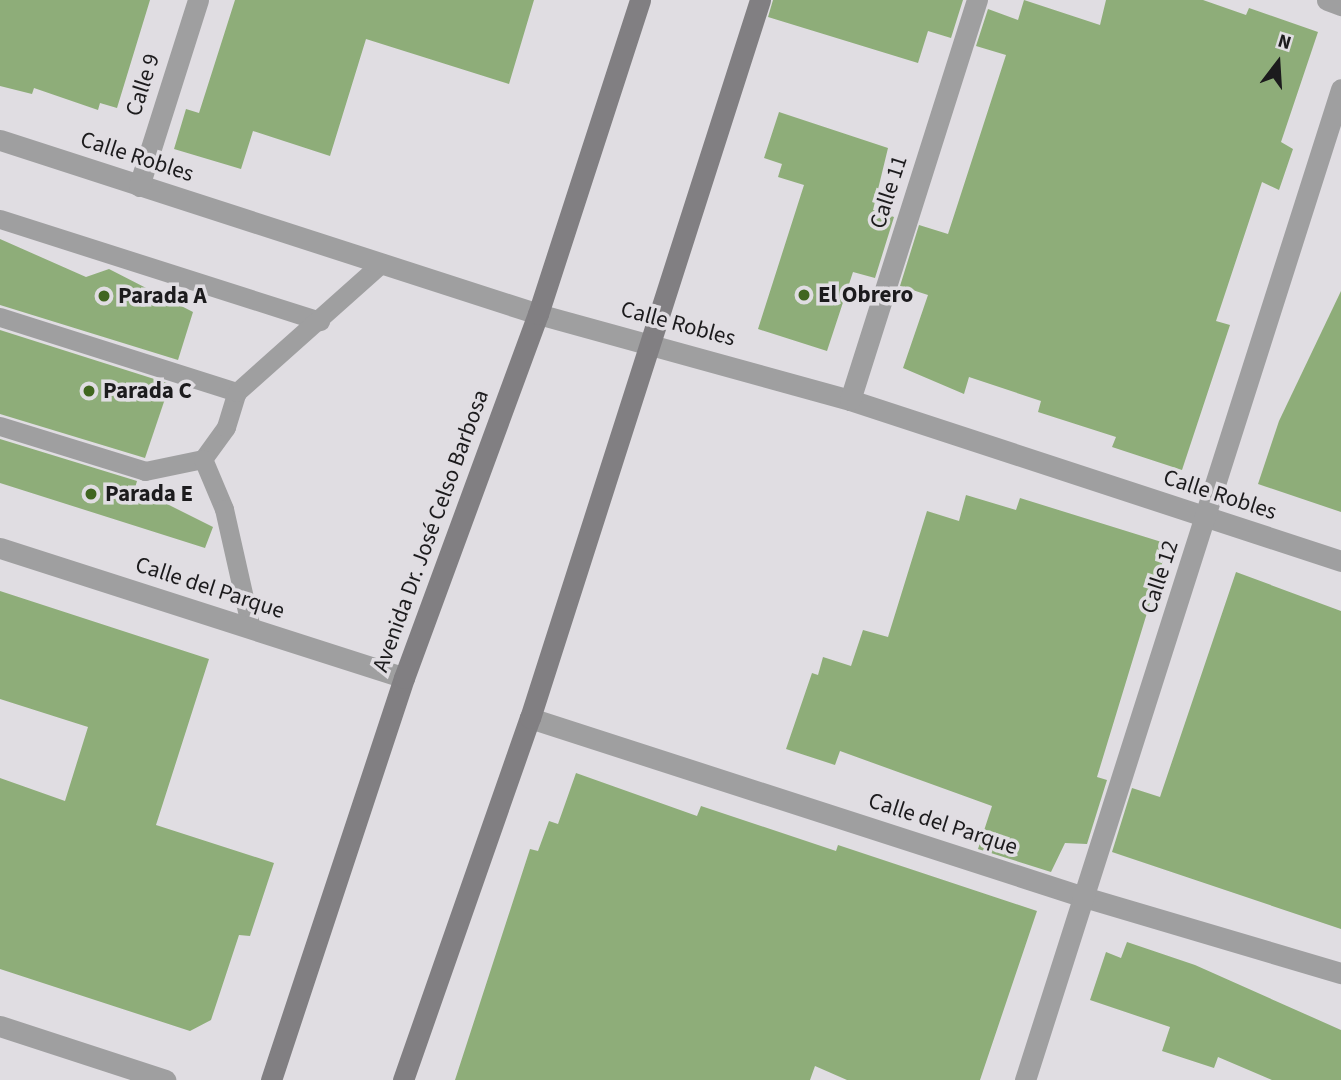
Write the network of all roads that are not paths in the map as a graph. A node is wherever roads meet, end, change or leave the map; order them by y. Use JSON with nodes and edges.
{"nodes":[{"id":1,"x":198,"y":0,"type":"edge"},
{"id":2,"x":640,"y":0,"type":"edge"},
{"id":3,"x":760,"y":0,"type":"edge"},
{"id":4,"x":977,"y":0,"type":"edge"},
{"id":5,"x":1327,"y":0,"type":"edge"},
{"id":6,"x":1341,"y":5,"type":"edge"},
{"id":7,"x":1341,"y":89,"type":"edge"},
{"id":8,"x":0,"y":140,"type":"edge"},
{"id":9,"x":139,"y":186,"type":"junction"},
{"id":10,"x":0,"y":219,"type":"edge"},
{"id":11,"x":382,"y":263,"type":"junction"},
{"id":12,"x":538,"y":314,"type":"junction"},
{"id":13,"x":0,"y":317,"type":"edge"},
{"id":14,"x":320,"y":321,"type":"junction"},
{"id":15,"x":649,"y":342,"type":"junction"},
{"id":16,"x":237,"y":392,"type":"junction"},
{"id":17,"x":850,"y":400,"type":"junction"},
{"id":18,"x":0,"y":426,"type":"edge"},
{"id":19,"x":203,"y":459,"type":"junction"},
{"id":20,"x":1207,"y":519,"type":"junction"},
{"id":21,"x":0,"y":548,"type":"edge"},
{"id":22,"x":1341,"y":561,"type":"edge"},
{"id":23,"x":251,"y":629,"type":"junction"},
{"id":24,"x":404,"y":678,"type":"junction"},
{"id":25,"x":530,"y":718,"type":"junction"},
{"id":26,"x":1084,"y":897,"type":"junction"},
{"id":27,"x":1341,"y":973,"type":"edge"},
{"id":28,"x":0,"y":1026,"type":"edge"},
{"id":29,"x":166,"y":1080,"type":"edge"},
{"id":30,"x":271,"y":1080,"type":"edge"},
{"id":31,"x":403,"y":1080,"type":"edge"},
{"id":32,"x":1025,"y":1080,"type":"edge"}],
"edges":[{"from":1,"to":9,"type":"street","name":"Calle 9"},
{"from":2,"to":12,"type":"main road","name":"Avenida Dr. José Celso Barbosa"},
{"from":3,"to":15,"type":"main road"},
{"from":4,"to":17,"type":"street","name":"Calle 11"},
{"from":5,"to":6,"type":"street"},
{"from":7,"to":20,"type":"street","name":"Calle 12"},
{"from":8,"to":9,"type":"street","name":"Calle Robles"},
{"from":9,"to":11,"type":"street","name":"Calle Robles"},
{"from":10,"to":14,"type":"lane"},
{"from":11,"to":12,"type":"street","name":"Calle Robles"},
{"from":11,"to":14,"type":"lane"},
{"from":12,"to":15,"type":"street","name":"Calle Robles"},
{"from":12,"to":24,"type":"main road","name":"Avenida Dr. José Celso Barbosa"},
{"from":13,"to":16,"type":"lane"},
{"from":14,"to":16,"type":"lane"},
{"from":15,"to":17,"type":"street","name":"Calle Robles"},
{"from":15,"to":25,"type":"main road"},
{"from":16,"to":19,"type":"lane"},
{"from":17,"to":20,"type":"street","name":"Calle Robles"},
{"from":18,"to":19,"type":"lane"},
{"from":19,"to":23,"type":"lane"},
{"from":20,"to":22,"type":"street","name":"Calle Robles"},
{"from":20,"to":26,"type":"street","name":"Calle 12"},
{"from":21,"to":23,"type":"street","name":"Calle del Parque"},
{"from":23,"to":24,"type":"street","name":"Calle del Parque"},
{"from":24,"to":30,"type":"main road","name":"Avenida Dr. José Celso Barbosa"},
{"from":25,"to":26,"type":"street","name":"Calle del Parque"},
{"from":25,"to":31,"type":"main road"},
{"from":26,"to":27,"type":"street","name":"Calle del Parque"},
{"from":26,"to":32,"type":"street","name":"Calle 12"},
{"from":28,"to":29,"type":"street"}]}
